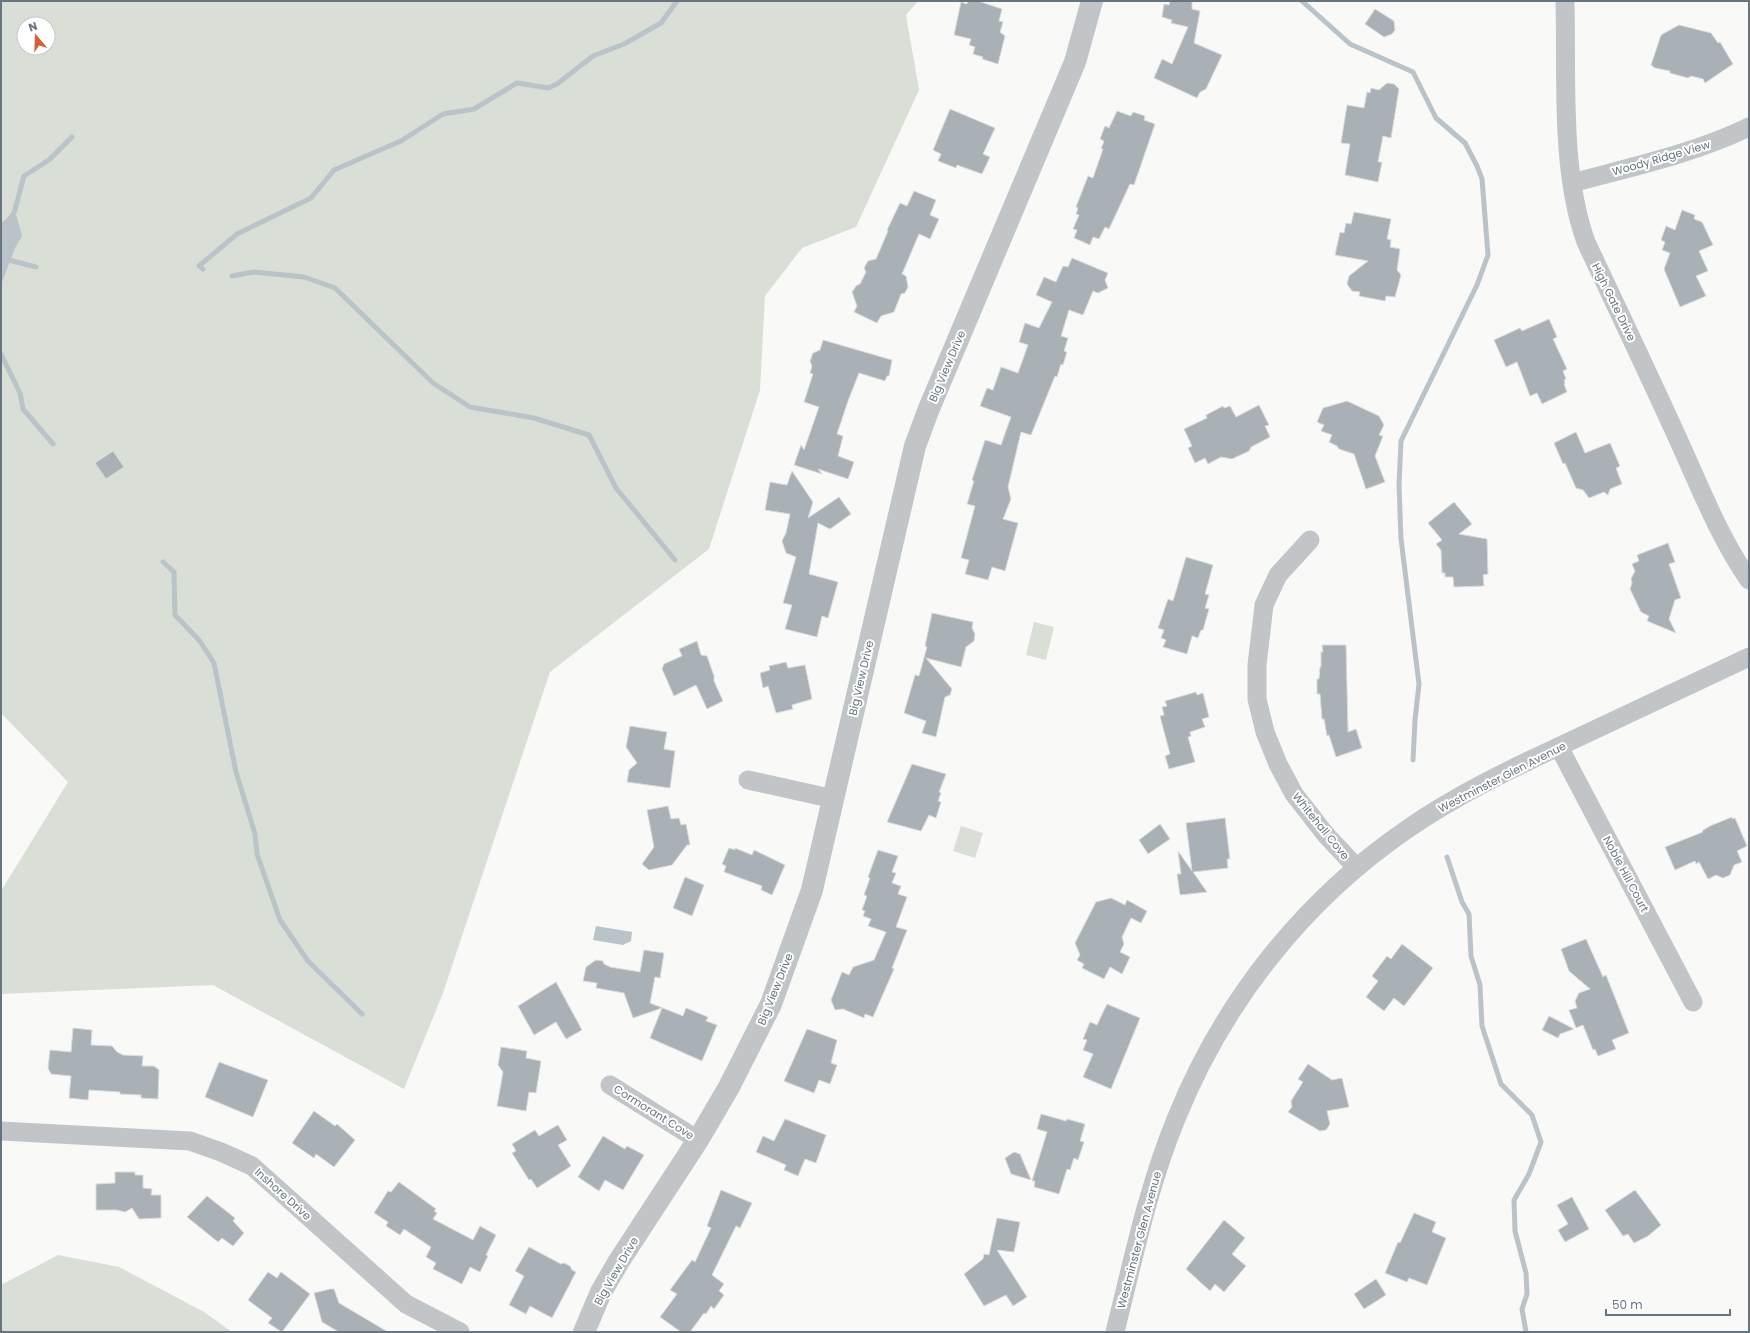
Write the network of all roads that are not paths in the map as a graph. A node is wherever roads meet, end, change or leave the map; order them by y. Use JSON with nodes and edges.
{"nodes":[{"id":1,"x":1092,"y":1,"type":"edge"},
{"id":2,"x":1565,"y":1,"type":"edge"},
{"id":3,"x":1749,"y":127,"type":"edge"},
{"id":4,"x":1572,"y":183,"type":"junction"},
{"id":5,"x":1310,"y":540,"type":"dead end"},
{"id":6,"x":1749,"y":580,"type":"edge"},
{"id":7,"x":1749,"y":657,"type":"edge"},
{"id":8,"x":1559,"y":747,"type":"junction"},
{"id":9,"x":748,"y":780,"type":"dead end"},
{"id":10,"x":834,"y":799,"type":"junction"},
{"id":11,"x":1356,"y":867,"type":"junction"},
{"id":12,"x":1693,"y":1002,"type":"dead end"},
{"id":13,"x":610,"y":1085,"type":"dead end"},
{"id":14,"x":1,"y":1131,"type":"edge"},
{"id":15,"x":698,"y":1140,"type":"junction"},
{"id":16,"x":460,"y":1332,"type":"edge"},
{"id":17,"x":584,"y":1332,"type":"edge"},
{"id":18,"x":1115,"y":1332,"type":"edge"}],
"edges":[{"from":1,"to":10,"type":"street","name":"Big View Drive"},
{"from":2,"to":4,"type":"street","name":"High Gate Drive"},
{"from":3,"to":4,"type":"street","name":"Woody Ridge View"},
{"from":4,"to":6,"type":"street","name":"High Gate Drive"},
{"from":5,"to":11,"type":"street","name":"Whitehall Cove"},
{"from":7,"to":8,"type":"street","name":"Westminster Glen Avenue"},
{"from":8,"to":11,"type":"street","name":"Westminster Glen Avenue"},
{"from":8,"to":12,"type":"street","name":"Noble Hill Court"},
{"from":9,"to":10,"type":"street"},
{"from":10,"to":15,"type":"street","name":"Big View Drive"},
{"from":11,"to":18,"type":"street","name":"Westminster Glen Avenue"},
{"from":13,"to":15,"type":"street","name":"Cormorant Cove"},
{"from":14,"to":16,"type":"street","name":"Inshore Drive"},
{"from":15,"to":17,"type":"street","name":"Big View Drive"}]}
